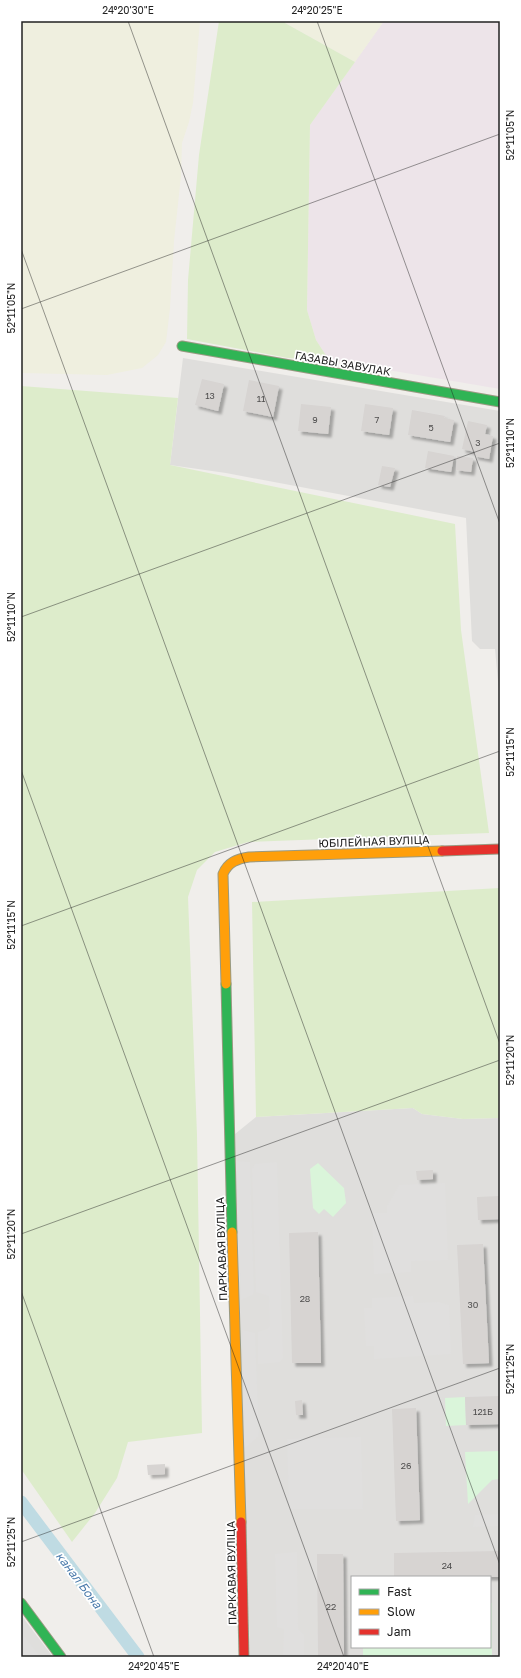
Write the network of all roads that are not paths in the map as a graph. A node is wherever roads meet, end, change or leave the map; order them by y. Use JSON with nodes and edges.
{"nodes":[{"id":1,"x":182,"y":346,"type":"dead end"},
{"id":2,"x":500,"y":402,"type":"edge"},
{"id":3,"x":500,"y":849,"type":"edge"},
{"id":4,"x":249,"y":857,"type":"joint"},
{"id":5,"x":21,"y":1603,"type":"edge"},
{"id":6,"x":61,"y":1657,"type":"edge"},
{"id":7,"x":244,"y":1657,"type":"edge"}],
"edges":[{"from":1,"to":2,"type":"street","name":"ГАЗАВЫ ЗАВУЛАК"},
{"from":3,"to":4,"type":"street","name":"ЮБІЛЕЙНАЯ ВУЛІЦА"},
{"from":4,"to":7,"type":"street","name":"ПАРКАВАЯ ВУЛІЦА"},
{"from":5,"to":6,"type":"street"}]}
